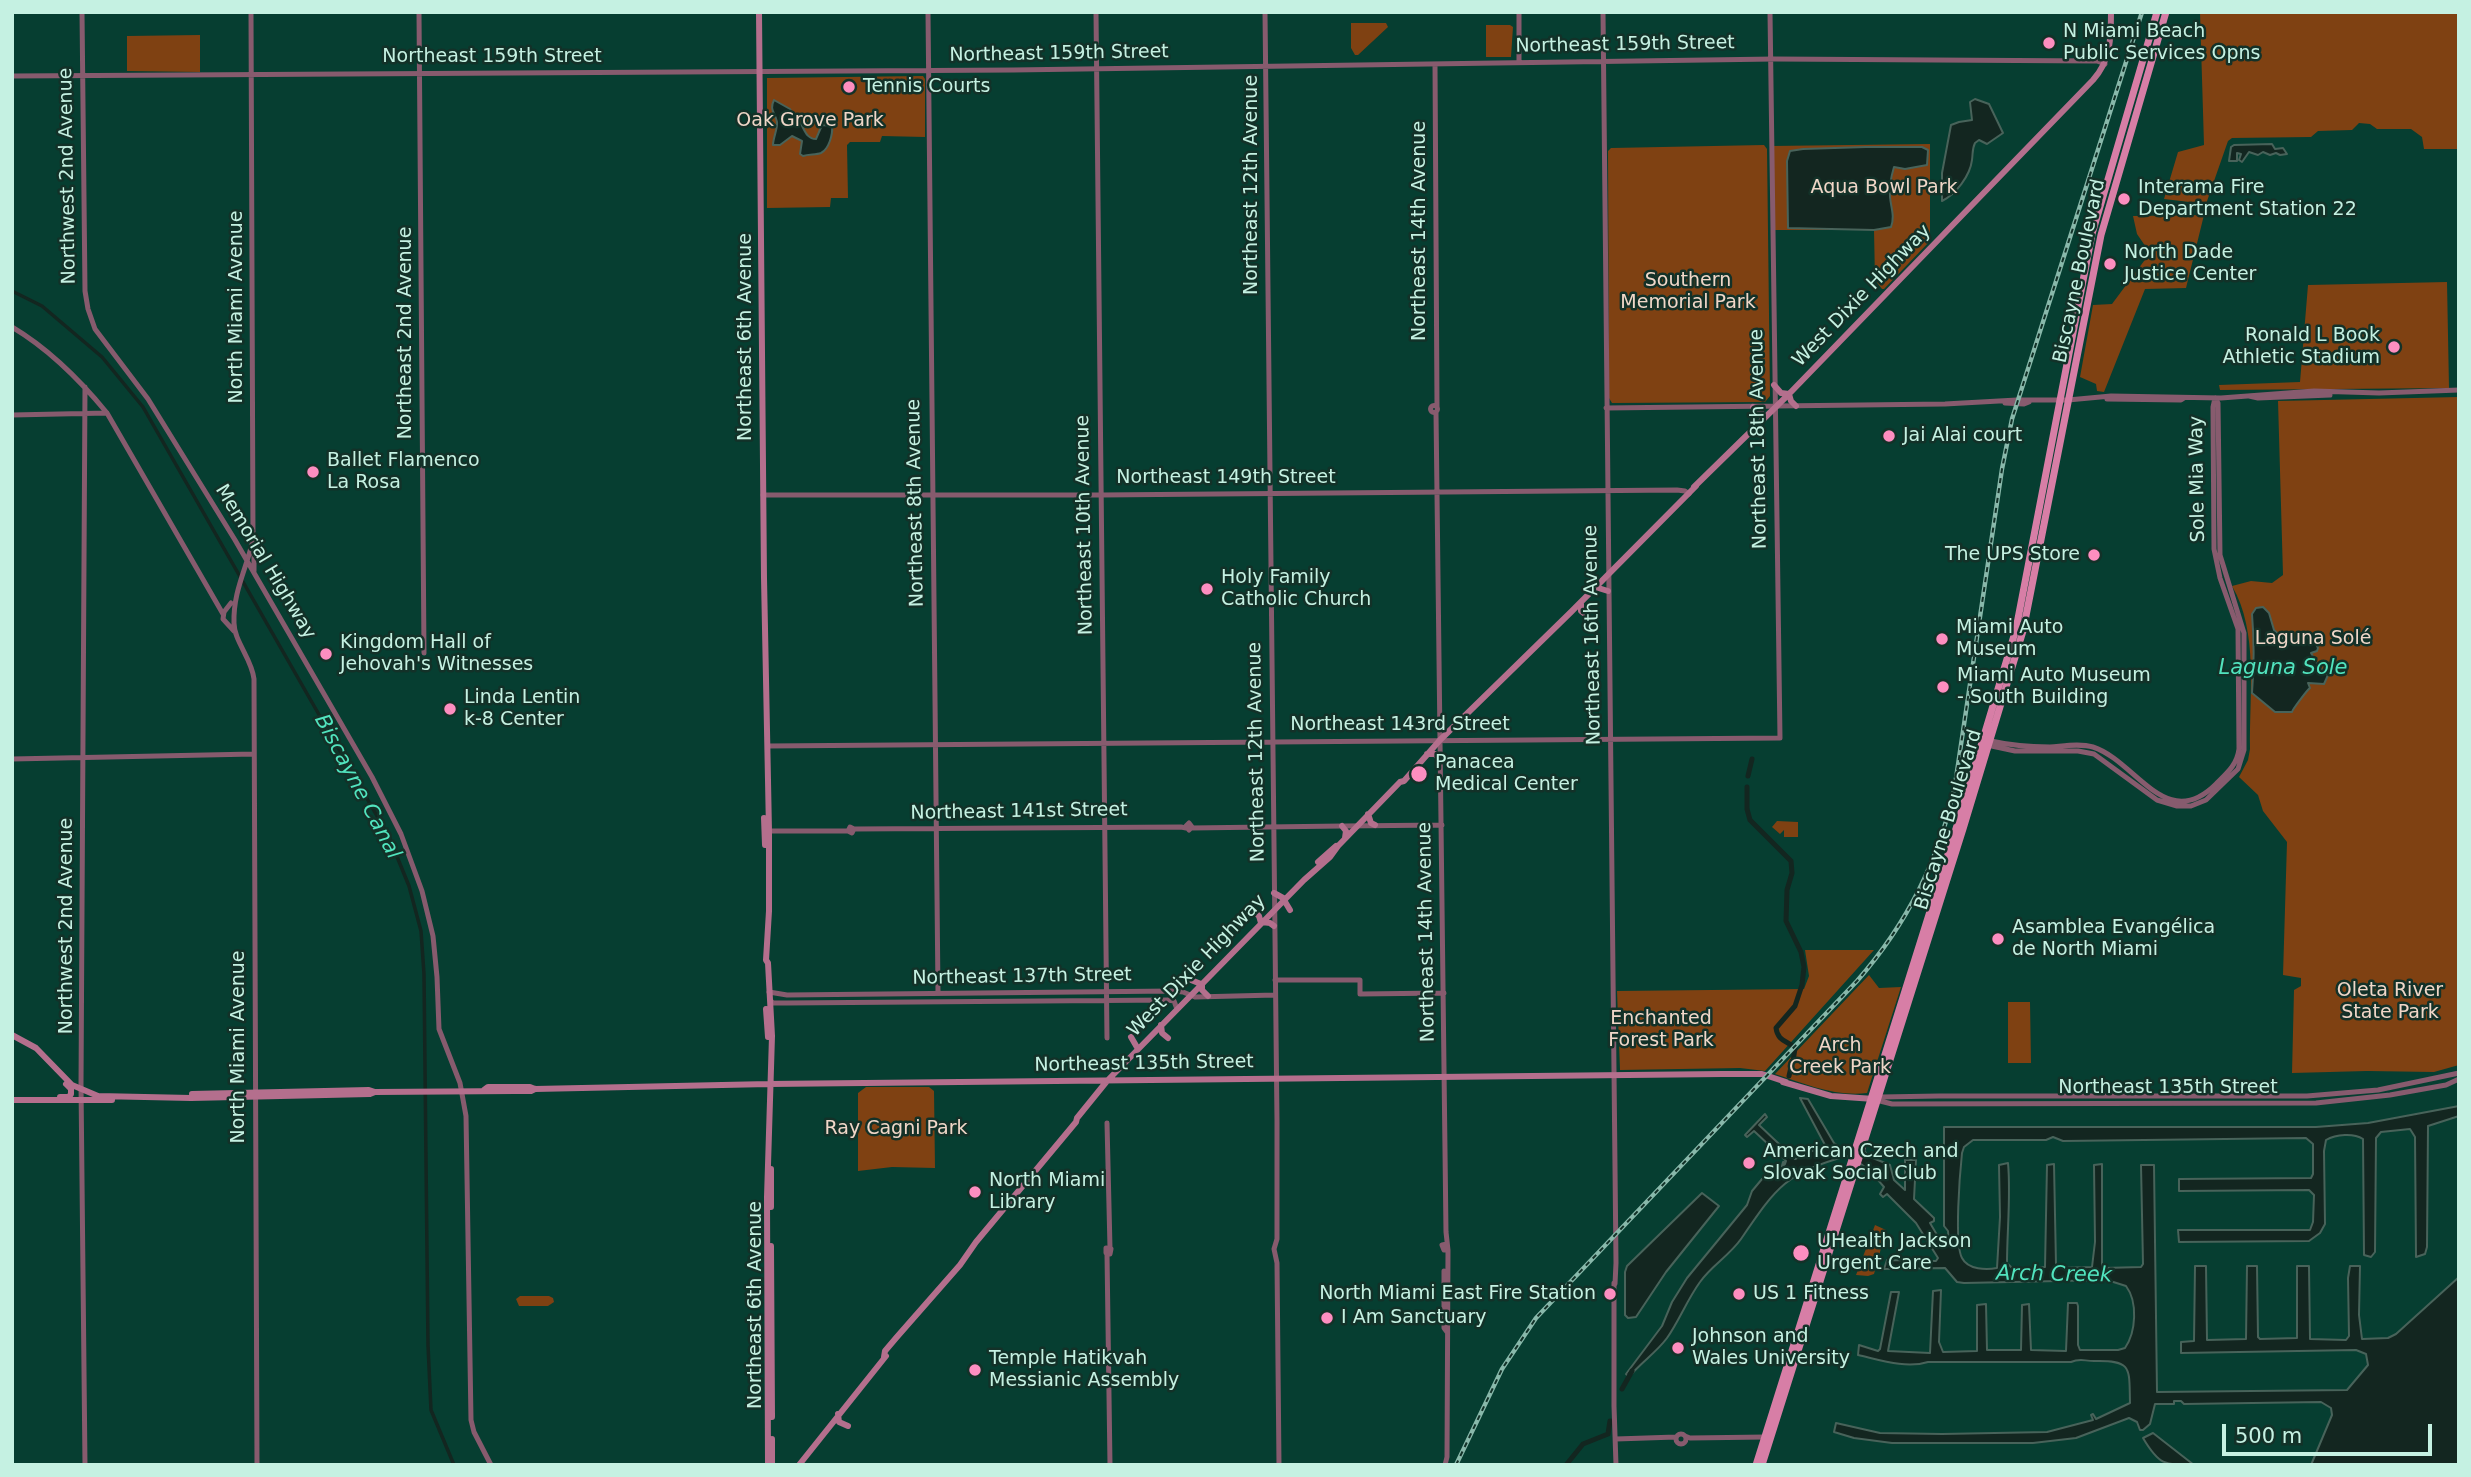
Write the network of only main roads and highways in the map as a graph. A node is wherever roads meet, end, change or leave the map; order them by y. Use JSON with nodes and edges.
{"nodes":[{"id":1,"x":759,"y":12,"type":"edge"},
{"id":2,"x":2111,"y":12,"type":"edge"},
{"id":3,"x":2157,"y":12,"type":"edge"},
{"id":4,"x":2166,"y":12,"type":"edge"},
{"id":5,"x":2120,"y":152,"type":"junction"},
{"id":6,"x":2082,"y":282,"type":"junction"},
{"id":7,"x":2088,"y":298,"type":"junction"},
{"id":8,"x":1774,"y":385,"type":"road end"},
{"id":9,"x":1789,"y":394,"type":"junction"},
{"id":10,"x":2065,"y":400,"type":"junction"},
{"id":11,"x":1796,"y":406,"type":"road end"},
{"id":12,"x":1753,"y":407,"type":"road end"},
{"id":13,"x":1763,"y":419,"type":"junction"},
{"id":14,"x":2048,"y":483,"type":"junction"},
{"id":15,"x":2033,"y":563,"type":"junction"},
{"id":16,"x":1595,"y":587,"type":"junction"},
{"id":17,"x":1608,"y":591,"type":"road end"},
{"id":18,"x":1584,"y":599,"type":"junction"},
{"id":19,"x":1586,"y":615,"type":"dead end"},
{"id":20,"x":765,"y":662,"type":"junction"},
{"id":21,"x":763,"y":713,"type":"junction"},
{"id":22,"x":1986,"y":742,"type":"junction"},
{"id":23,"x":768,"y":746,"type":"junction"},
{"id":24,"x":1427,"y":754,"type":"junction"},
{"id":25,"x":764,"y":758,"type":"junction"},
{"id":26,"x":1441,"y":761,"type":"road end"},
{"id":27,"x":1412,"y":771,"type":"junction"},
{"id":28,"x":1416,"y":783,"type":"dead end"},
{"id":29,"x":1971,"y":788,"type":"junction"},
{"id":30,"x":768,"y":789,"type":"junction"},
{"id":31,"x":1368,"y":814,"type":"junction"},
{"id":32,"x":1343,"y":825,"type":"road end"},
{"id":33,"x":1375,"y":825,"type":"road end"},
{"id":34,"x":767,"y":829,"type":"junction"},
{"id":35,"x":1345,"y":838,"type":"junction"},
{"id":36,"x":1274,"y":893,"type":"road end"},
{"id":37,"x":1285,"y":899,"type":"junction"},
{"id":38,"x":1252,"y":910,"type":"dead end"},
{"id":39,"x":1290,"y":910,"type":"dead end"},
{"id":40,"x":767,"y":915,"type":"junction"},
{"id":41,"x":1262,"y":923,"type":"junction"},
{"id":42,"x":1275,"y":926,"type":"road end"},
{"id":43,"x":1913,"y":975,"type":"junction"},
{"id":44,"x":1191,"y":980,"type":"dead end"},
{"id":45,"x":1201,"y":984,"type":"junction"},
{"id":46,"x":1208,"y":996,"type":"road end"},
{"id":47,"x":1161,"y":1025,"type":"junction"},
{"id":48,"x":12,"y":1035,"type":"edge"},
{"id":49,"x":1131,"y":1037,"type":"dead end"},
{"id":50,"x":1168,"y":1038,"type":"dead end"},
{"id":51,"x":1138,"y":1049,"type":"junction"},
{"id":52,"x":1120,"y":1067,"type":"junction"},
{"id":53,"x":59,"y":1074,"type":"junction"},
{"id":54,"x":82,"y":1079,"type":"road end"},
{"id":55,"x":1125,"y":1080,"type":"junction"},
{"id":56,"x":1090,"y":1081,"type":"junction"},
{"id":57,"x":1107,"y":1081,"type":"junction"},
{"id":58,"x":70,"y":1083,"type":"junction"},
{"id":59,"x":769,"y":1084,"type":"junction"},
{"id":60,"x":229,"y":1093,"type":"junction"},
{"id":61,"x":1097,"y":1093,"type":"junction"},
{"id":62,"x":255,"y":1095,"type":"junction"},
{"id":63,"x":82,"y":1097,"type":"junction"},
{"id":64,"x":145,"y":1097,"type":"junction"},
{"id":65,"x":187,"y":1097,"type":"junction"},
{"id":66,"x":211,"y":1098,"type":"junction"},
{"id":67,"x":1873,"y":1099,"type":"junction"},
{"id":68,"x":12,"y":1100,"type":"edge"},
{"id":69,"x":30,"y":1100,"type":"junction"},
{"id":70,"x":769,"y":1146,"type":"junction"},
{"id":71,"x":1854,"y":1160,"type":"junction"},
{"id":72,"x":767,"y":1170,"type":"junction"},
{"id":73,"x":771,"y":1178,"type":"junction"},
{"id":74,"x":976,"y":1242,"type":"junction"},
{"id":75,"x":957,"y":1266,"type":"junction"},
{"id":76,"x":770,"y":1344,"type":"junction"},
{"id":77,"x":1781,"y":1395,"type":"junction"},
{"id":78,"x":836,"y":1417,"type":"junction"},
{"id":79,"x":768,"y":1418,"type":"junction"},
{"id":80,"x":772,"y":1426,"type":"junction"},
{"id":81,"x":848,"y":1426,"type":"dead end"},
{"id":82,"x":1768,"y":1437,"type":"junction"},
{"id":83,"x":770,"y":1465,"type":"edge"},
{"id":84,"x":797,"y":1465,"type":"edge"},
{"id":85,"x":1756,"y":1465,"type":"edge"},
{"id":86,"x":1762,"y":1465,"type":"edge"}],
"edges":[{"from":1,"to":20,"type":"main road","name":"Northeast 6th Avenue"},
{"from":2,"to":9,"type":"main road","name":"West Dixie Highway"},
{"from":3,"to":5,"type":"main road","name":"Biscayne Boulevard"},
{"from":4,"to":5,"type":"main road","name":"Biscayne Boulevard"},
{"from":5,"to":6,"type":"main road","name":"Biscayne Boulevard"},
{"from":5,"to":7,"type":"main road","name":"Biscayne Boulevard"},
{"from":6,"to":7,"type":"main road"},
{"from":6,"to":10,"type":"main road","name":"Biscayne Boulevard"},
{"from":7,"to":10,"type":"main road","name":"Biscayne Boulevard"},
{"from":8,"to":9,"type":"main road"},
{"from":9,"to":11,"type":"main road"},
{"from":9,"to":13,"type":"main road","name":"West Dixie Highway"},
{"from":10,"to":14,"type":"main road","name":"Biscayne Boulevard"},
{"from":12,"to":13,"type":"main road"},
{"from":13,"to":16,"type":"main road","name":"West Dixie Highway"},
{"from":14,"to":15,"type":"main road","name":"Biscayne Boulevard"},
{"from":14,"to":15,"type":"main road","name":"Biscayne Boulevard"},
{"from":15,"to":22,"type":"main road","name":"Biscayne Boulevard"},
{"from":15,"to":22,"type":"main road","name":"Biscayne Boulevard"},
{"from":16,"to":17,"type":"main road"},
{"from":16,"to":18,"type":"main road","name":"West Dixie Highway"},
{"from":18,"to":19,"type":"main road"},
{"from":18,"to":24,"type":"main road","name":"West Dixie Highway"},
{"from":20,"to":21,"type":"main road","name":"Northeast 6th Avenue"},
{"from":20,"to":23,"type":"main road","name":"Northeast 6th Avenue"},
{"from":21,"to":23,"type":"main road"},
{"from":21,"to":25,"type":"main road","name":"Northeast 6th Avenue"},
{"from":22,"to":29,"type":"main road","name":"Biscayne Boulevard"},
{"from":22,"to":29,"type":"main road","name":"Biscayne Boulevard"},
{"from":23,"to":30,"type":"main road","name":"Northeast 6th Avenue"},
{"from":24,"to":26,"type":"main road"},
{"from":24,"to":27,"type":"main road","name":"West Dixie Highway"},
{"from":25,"to":30,"type":"main road"},
{"from":25,"to":34,"type":"main road","name":"Northeast 6th Avenue"},
{"from":27,"to":28,"type":"main road"},
{"from":27,"to":31,"type":"main road","name":"West Dixie Highway"},
{"from":29,"to":43,"type":"main road","name":"Biscayne Boulevard"},
{"from":29,"to":43,"type":"main road","name":"Biscayne Boulevard"},
{"from":30,"to":34,"type":"main road","name":"Northeast 6th Avenue"},
{"from":31,"to":33,"type":"main road"},
{"from":31,"to":35,"type":"main road","name":"West Dixie Highway"},
{"from":32,"to":35,"type":"main road"},
{"from":34,"to":40,"type":"main road","name":"Northeast 6th Avenue"},
{"from":34,"to":40,"type":"main road","name":"Northeast 6th Avenue"},
{"from":35,"to":37,"type":"main road","name":"West Dixie Highway"},
{"from":36,"to":37,"type":"main road"},
{"from":37,"to":39,"type":"main road"},
{"from":37,"to":41,"type":"main road","name":"West Dixie Highway"},
{"from":38,"to":41,"type":"main road"},
{"from":40,"to":59,"type":"main road","name":"Northeast 6th Avenue"},
{"from":41,"to":42,"type":"main road"},
{"from":41,"to":45,"type":"main road","name":"West Dixie Highway"},
{"from":43,"to":67,"type":"main road","name":"Biscayne Boulevard"},
{"from":44,"to":45,"type":"main road"},
{"from":45,"to":46,"type":"main road"},
{"from":45,"to":47,"type":"main road","name":"West Dixie Highway"},
{"from":47,"to":50,"type":"main road"},
{"from":47,"to":51,"type":"main road","name":"West Dixie Highway"},
{"from":48,"to":53,"type":"main road"},
{"from":49,"to":51,"type":"main road"},
{"from":51,"to":52,"type":"main road","name":"West Dixie Highway"},
{"from":52,"to":55,"type":"main road"},
{"from":52,"to":57,"type":"main road","name":"West Dixie Highway"},
{"from":53,"to":58,"type":"main road"},
{"from":53,"to":69,"type":"main road"},
{"from":54,"to":58,"type":"main road"},
{"from":55,"to":57,"type":"main road","name":"Northeast 135th Street"},
{"from":55,"to":67,"type":"main road","name":"Northeast 135th Street"},
{"from":56,"to":57,"type":"main road","name":"Northeast 135th Street"},
{"from":56,"to":59,"type":"main road","name":"Northeast 135th Street"},
{"from":56,"to":61,"type":"main road"},
{"from":57,"to":61,"type":"main road","name":"West Dixie Highway"},
{"from":58,"to":63,"type":"main road"},
{"from":59,"to":62,"type":"main road","name":"Northeast 135th Street"},
{"from":59,"to":70,"type":"main road","name":"Northeast 6th Avenue"},
{"from":60,"to":62,"type":"main road"},
{"from":60,"to":65,"type":"main road"},
{"from":60,"to":66,"type":"main road"},
{"from":61,"to":74,"type":"main road","name":"West Dixie Highway"},
{"from":62,"to":66,"type":"main road"},
{"from":63,"to":64,"type":"main road"},
{"from":63,"to":64,"type":"main road"},
{"from":63,"to":69,"type":"main road"},
{"from":64,"to":65,"type":"main road"},
{"from":65,"to":66,"type":"main road"},
{"from":67,"to":71,"type":"main road","name":"Biscayne Boulevard"},
{"from":68,"to":69,"type":"main road"},
{"from":70,"to":72,"type":"main road","name":"Northeast 6th Avenue"},
{"from":70,"to":73,"type":"main road","name":"Northeast 6th Avenue"},
{"from":71,"to":77,"type":"main road","name":"Biscayne Boulevard"},
{"from":71,"to":77,"type":"main road","name":"Biscayne Boulevard"},
{"from":72,"to":73,"type":"main road"},
{"from":72,"to":76,"type":"main road","name":"Northeast 6th Avenue"},
{"from":73,"to":76,"type":"main road","name":"Northeast 6th Avenue"},
{"from":74,"to":75,"type":"main road","name":"West Dixie Highway"},
{"from":74,"to":75,"type":"main road","name":"West Dixie Highway"},
{"from":75,"to":78,"type":"main road","name":"West Dixie Highway"},
{"from":76,"to":79,"type":"main road","name":"Northeast 6th Avenue"},
{"from":76,"to":80,"type":"main road","name":"Northeast 6th Avenue"},
{"from":77,"to":82,"type":"main road","name":"Biscayne Boulevard"},
{"from":77,"to":82,"type":"main road","name":"Biscayne Boulevard"},
{"from":78,"to":81,"type":"main road"},
{"from":78,"to":84,"type":"main road","name":"West Dixie Highway"},
{"from":79,"to":80,"type":"main road"},
{"from":79,"to":83,"type":"main road","name":"Northeast 6th Avenue"},
{"from":80,"to":83,"type":"main road","name":"Northeast 6th Avenue"},
{"from":82,"to":85,"type":"main road","name":"Biscayne Boulevard"},
{"from":82,"to":86,"type":"main road","name":"Biscayne Boulevard"}]}
